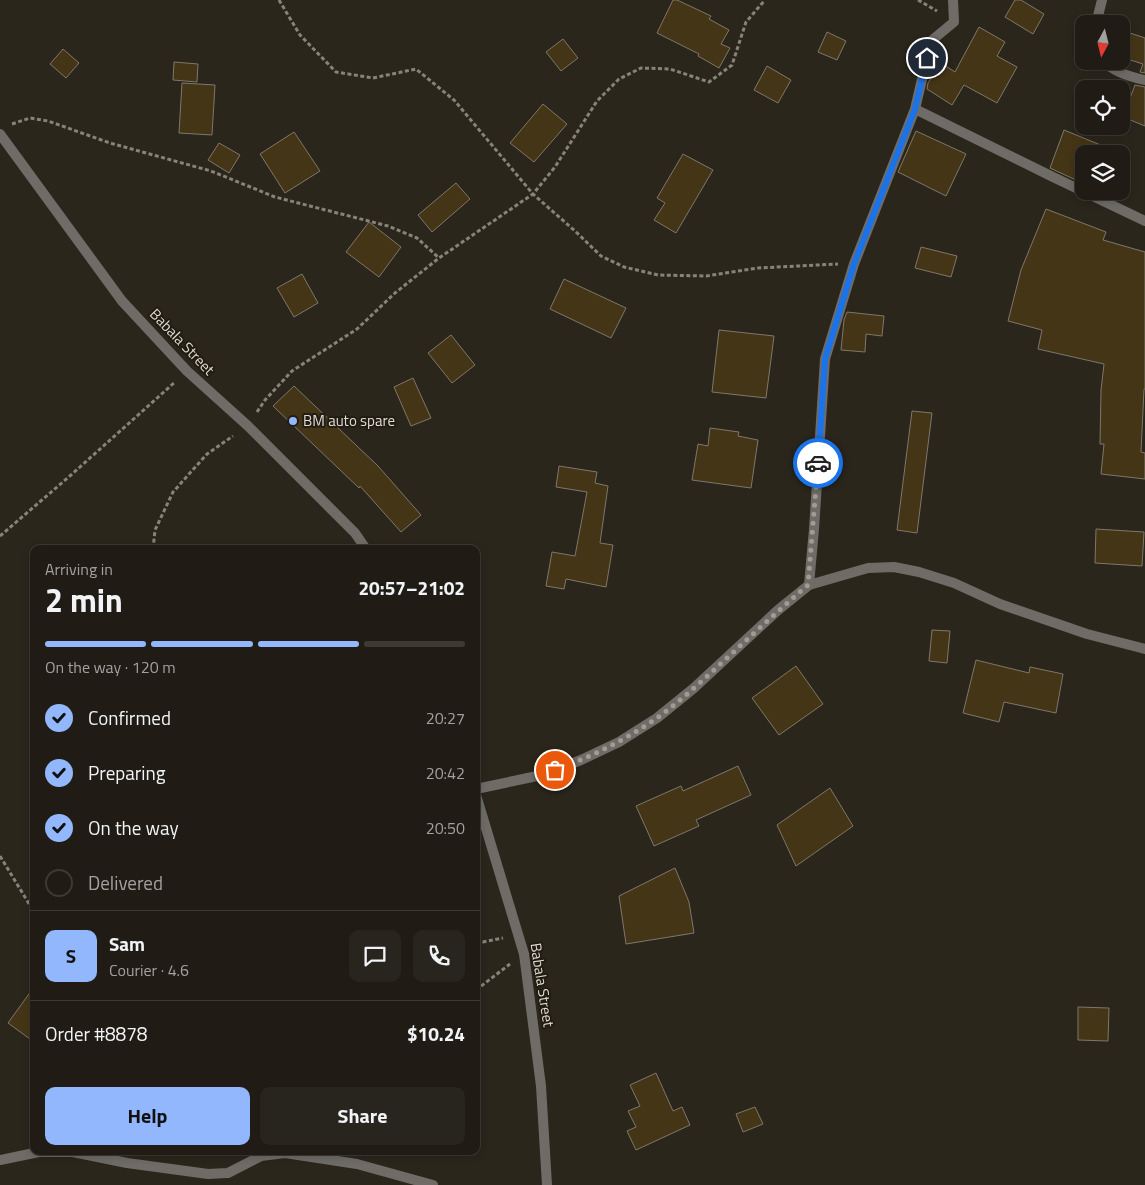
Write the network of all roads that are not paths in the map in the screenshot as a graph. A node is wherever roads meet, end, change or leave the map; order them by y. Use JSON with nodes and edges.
{"nodes":[{"id":1,"x":953,"y":0,"type":"edge"},
{"id":2,"x":1102,"y":0,"type":"edge"},
{"id":3,"x":1098,"y":15,"type":"edge"},
{"id":4,"x":1114,"y":70,"type":"edge"},
{"id":5,"x":1145,"y":80,"type":"edge"},
{"id":6,"x":915,"y":109,"type":"junction"},
{"id":7,"x":0,"y":134,"type":"edge"},
{"id":8,"x":1145,"y":221,"type":"edge"},
{"id":9,"x":363,"y":545,"type":"edge"},
{"id":10,"x":808,"y":585,"type":"junction"},
{"id":11,"x":1145,"y":648,"type":"edge"},
{"id":12,"x":480,"y":788,"type":"edge"},
{"id":13,"x":480,"y":808,"type":"edge"},
{"id":14,"x":30,"y":1154,"type":"edge"},
{"id":15,"x":89,"y":1155,"type":"edge"},
{"id":16,"x":269,"y":1155,"type":"edge"},
{"id":17,"x":298,"y":1155,"type":"edge"},
{"id":18,"x":0,"y":1160,"type":"edge"},
{"id":19,"x":433,"y":1185,"type":"edge"},
{"id":20,"x":547,"y":1185,"type":"edge"}],
"edges":[{"from":1,"to":6,"type":"street"},
{"from":2,"to":3,"type":"street"},
{"from":4,"to":5,"type":"street"},
{"from":6,"to":8,"type":"street"},
{"from":6,"to":10,"type":"street"},
{"from":7,"to":9,"type":"street","name":"Babala Street"},
{"from":10,"to":11,"type":"street"},
{"from":10,"to":12,"type":"street"},
{"from":13,"to":20,"type":"street","name":"Babala Street"},
{"from":14,"to":18,"type":"street"},
{"from":15,"to":16,"type":"street"},
{"from":17,"to":19,"type":"street"}]}
